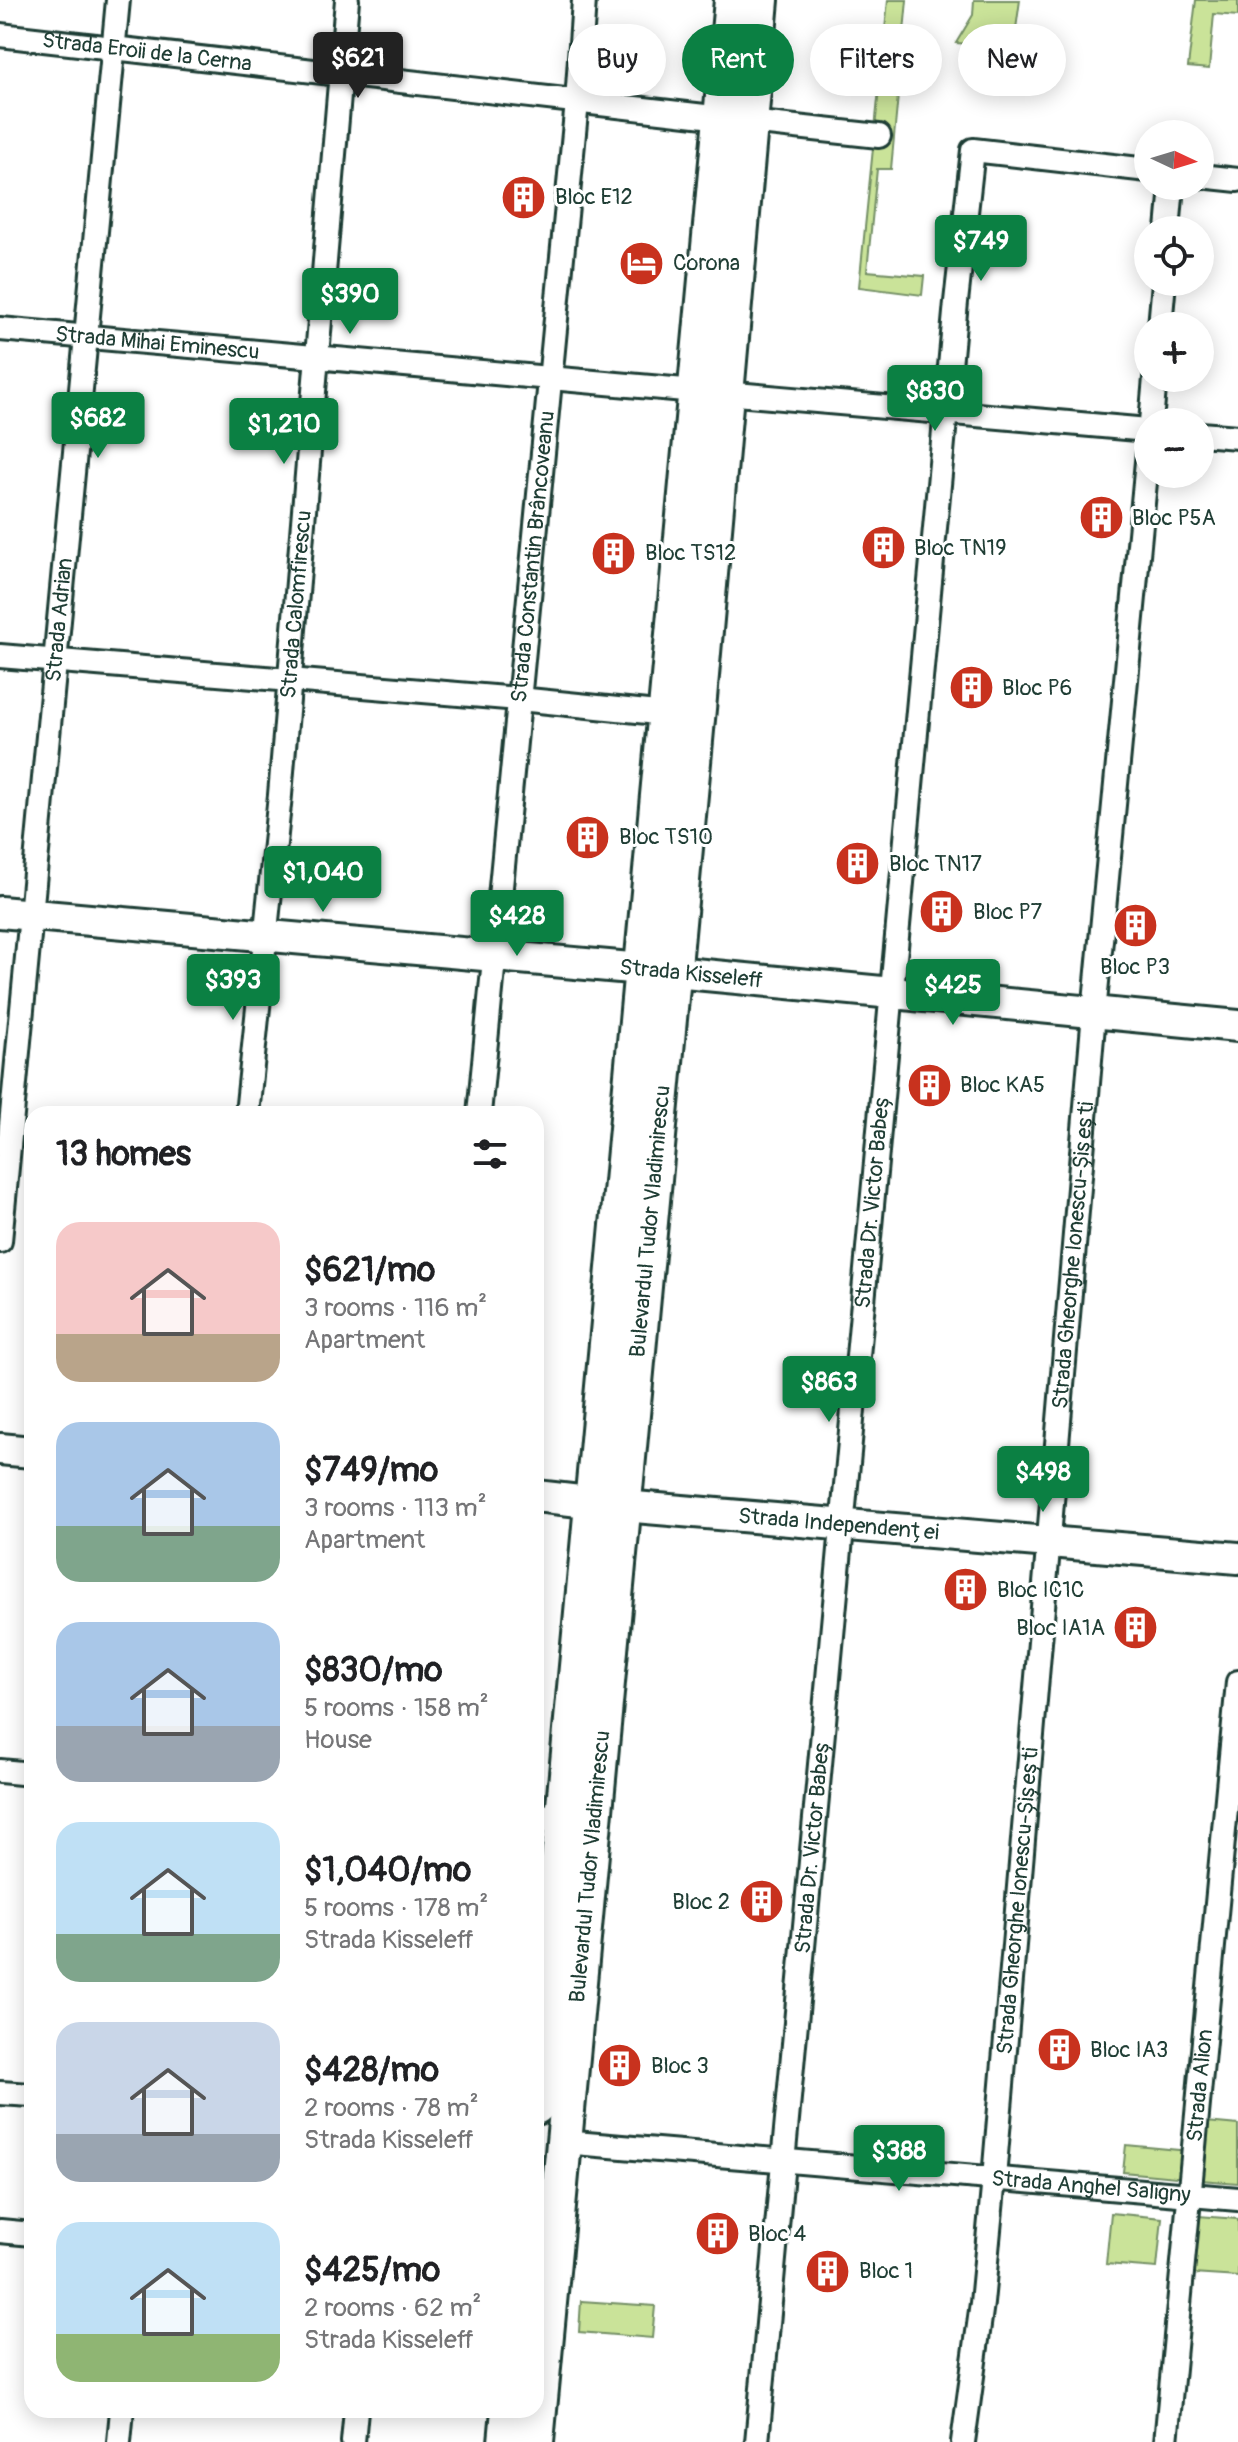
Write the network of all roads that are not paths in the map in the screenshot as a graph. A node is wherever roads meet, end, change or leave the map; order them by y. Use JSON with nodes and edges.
{"nodes":[{"id":1,"x":118,"y":0,"type":"edge"},
{"id":2,"x":347,"y":0,"type":"edge"},
{"id":3,"x":584,"y":0,"type":"edge"},
{"id":4,"x":732,"y":0,"type":"edge"},
{"id":5,"x":761,"y":0,"type":"edge"},
{"id":6,"x":0,"y":35,"type":"edge"},
{"id":7,"x":114,"y":47,"type":"junction"},
{"id":8,"x":342,"y":75,"type":"junction"},
{"id":9,"x":577,"y":102,"type":"junction"},
{"id":10,"x":736,"y":120,"type":"junction"},
{"id":11,"x":879,"y":136,"type":"dead end"},
{"id":12,"x":1134,"y":168,"type":"edge"},
{"id":13,"x":1214,"y":177,"type":"edge"},
{"id":14,"x":1238,"y":180,"type":"edge"},
{"id":15,"x":0,"y":329,"type":"edge"},
{"id":16,"x":87,"y":336,"type":"junction"},
{"id":17,"x":315,"y":356,"type":"junction"},
{"id":18,"x":548,"y":377,"type":"junction"},
{"id":19,"x":711,"y":392,"type":"junction"},
{"id":20,"x":947,"y":411,"type":"junction"},
{"id":21,"x":1134,"y":429,"type":"edge"},
{"id":22,"x":1214,"y":435,"type":"edge"},
{"id":23,"x":1238,"y":437,"type":"edge"},
{"id":24,"x":1144,"y":488,"type":"edge"},
{"id":25,"x":0,"y":656,"type":"edge"},
{"id":26,"x":57,"y":662,"type":"junction"},
{"id":27,"x":290,"y":679,"type":"junction"},
{"id":28,"x":519,"y":699,"type":"junction"},
{"id":29,"x":667,"y":714,"type":"junction"},
{"id":30,"x":0,"y":912,"type":"edge"},
{"id":31,"x":32,"y":915,"type":"junction"},
{"id":32,"x":265,"y":935,"type":"junction"},
{"id":33,"x":494,"y":957,"type":"junction"},
{"id":34,"x":657,"y":970,"type":"junction"},
{"id":35,"x":893,"y":994,"type":"junction"},
{"id":36,"x":1094,"y":1013,"type":"junction"},
{"id":37,"x":1238,"y":1026,"type":"edge"},
{"id":38,"x":248,"y":1106,"type":"edge"},
{"id":39,"x":480,"y":1106,"type":"edge"},
{"id":40,"x":0,"y":1241,"type":"edge"},
{"id":41,"x":0,"y":1449,"type":"edge"},
{"id":42,"x":24,"y":1451,"type":"edge"},
{"id":43,"x":544,"y":1497,"type":"edge"},
{"id":44,"x":607,"y":1504,"type":"junction"},
{"id":45,"x":843,"y":1524,"type":"junction"},
{"id":46,"x":1047,"y":1542,"type":"junction"},
{"id":47,"x":1238,"y":1558,"type":"edge"},
{"id":48,"x":1238,"y":1682,"type":"edge"},
{"id":49,"x":0,"y":1771,"type":"edge"},
{"id":50,"x":24,"y":1773,"type":"edge"},
{"id":51,"x":550,"y":1816,"type":"edge"},
{"id":52,"x":544,"y":1941,"type":"edge"},
{"id":53,"x":0,"y":2093,"type":"edge"},
{"id":54,"x":24,"y":2094,"type":"edge"},
{"id":55,"x":563,"y":2142,"type":"junction"},
{"id":56,"x":781,"y":2160,"type":"junction"},
{"id":57,"x":994,"y":2178,"type":"junction"},
{"id":58,"x":1190,"y":2195,"type":"junction"},
{"id":59,"x":1238,"y":2199,"type":"edge"},
{"id":60,"x":0,"y":2231,"type":"edge"},
{"id":61,"x":24,"y":2233,"type":"edge"},
{"id":62,"x":544,"y":2353,"type":"edge"},
{"id":63,"x":121,"y":2418,"type":"edge"},
{"id":64,"x":355,"y":2418,"type":"edge"},
{"id":65,"x":508,"y":2418,"type":"edge"},
{"id":66,"x":538,"y":2418,"type":"edge"},
{"id":67,"x":119,"y":2442,"type":"edge"},
{"id":68,"x":353,"y":2442,"type":"edge"},
{"id":69,"x":506,"y":2442,"type":"edge"},
{"id":70,"x":536,"y":2442,"type":"edge"},
{"id":71,"x":757,"y":2442,"type":"edge"},
{"id":72,"x":963,"y":2442,"type":"edge"},
{"id":73,"x":1166,"y":2442,"type":"edge"}],
"edges":[{"from":1,"to":7,"type":"street","name":"Strada Adrian"},
{"from":2,"to":8,"type":"street","name":"Strada Calomfirescu"},
{"from":3,"to":9,"type":"street","name":"Strada Constantin Brâncoveanu"},
{"from":4,"to":10,"type":"main road","name":"Bulevardul Tudor Vladimirescu"},
{"from":5,"to":10,"type":"main road","name":"Bulevardul Tudor Vladimirescu"},
{"from":6,"to":7,"type":"street","name":"Strada Eroii de la Cerna"},
{"from":7,"to":8,"type":"street","name":"Strada Eroii de la Cerna"},
{"from":7,"to":16,"type":"street","name":"Strada Adrian"},
{"from":8,"to":9,"type":"street","name":"Strada Eroii de la Cerna"},
{"from":8,"to":17,"type":"street","name":"Strada Calomfirescu"},
{"from":9,"to":10,"type":"street","name":"Strada Eroii de la Cerna"},
{"from":9,"to":18,"type":"street","name":"Strada Constantin Brâncoveanu"},
{"from":10,"to":11,"type":"street","name":"Strada Eroii de la Cerna"},
{"from":10,"to":19,"type":"main road","name":"Bulevardul Tudor Vladimirescu"},
{"from":12,"to":20,"type":"street","name":"Strada Dr. Victor Babeș"},
{"from":13,"to":14,"type":"street"},
{"from":15,"to":16,"type":"street","name":"Strada Mihai Eminescu"},
{"from":16,"to":17,"type":"street","name":"Strada Mihai Eminescu"},
{"from":16,"to":26,"type":"street","name":"Strada Adrian"},
{"from":17,"to":18,"type":"street","name":"Strada Mihai Eminescu"},
{"from":17,"to":27,"type":"street","name":"Strada Calomfirescu"},
{"from":18,"to":19,"type":"street","name":"Strada Mihai Eminescu"},
{"from":18,"to":28,"type":"street","name":"Strada Constantin Brâncoveanu"},
{"from":19,"to":20,"type":"street","name":"Strada Mihai Eminescu"},
{"from":19,"to":29,"type":"main road","name":"Bulevardul Tudor Vladimirescu"},
{"from":19,"to":34,"type":"main road","name":"Bulevardul Tudor Vladimirescu"},
{"from":20,"to":21,"type":"street","name":"Strada Mihai Eminescu"},
{"from":20,"to":35,"type":"street","name":"Strada Dr. Victor Babeș"},
{"from":22,"to":23,"type":"street"},
{"from":24,"to":36,"type":"street","name":"Strada Gheorghe Ionescu-Șișești"},
{"from":25,"to":26,"type":"street"},
{"from":26,"to":27,"type":"street"},
{"from":26,"to":31,"type":"street","name":"Strada Adrian"},
{"from":27,"to":28,"type":"street"},
{"from":27,"to":32,"type":"street","name":"Strada Calomfirescu"},
{"from":28,"to":29,"type":"street"},
{"from":28,"to":33,"type":"street","name":"Strada Constantin Brâncoveanu"},
{"from":29,"to":34,"type":"main road","name":"Bulevardul Tudor Vladimirescu"},
{"from":30,"to":31,"type":"street","name":"Strada Kisseleff"},
{"from":31,"to":32,"type":"street","name":"Strada Kisseleff"},
{"from":31,"to":40,"type":"street","name":"Strada Adrian"},
{"from":32,"to":33,"type":"street","name":"Strada Kisseleff"},
{"from":32,"to":38,"type":"street","name":"Strada Calomfirescu"},
{"from":33,"to":34,"type":"street","name":"Strada Kisseleff"},
{"from":33,"to":39,"type":"street","name":"Strada Constantin Brâncoveanu"},
{"from":34,"to":35,"type":"street","name":"Strada Kisseleff"},
{"from":34,"to":44,"type":"main road","name":"Bulevardul Tudor Vladimirescu"},
{"from":35,"to":36,"type":"street","name":"Strada Kisseleff"},
{"from":35,"to":45,"type":"street","name":"Strada Dr. Victor Babeș"},
{"from":36,"to":37,"type":"street","name":"Strada Kisseleff"},
{"from":36,"to":46,"type":"street","name":"Strada Gheorghe Ionescu-Șișești"},
{"from":41,"to":42,"type":"street"},
{"from":43,"to":44,"type":"street","name":"Strada Independenței"},
{"from":44,"to":45,"type":"street","name":"Strada Independenței"},
{"from":44,"to":51,"type":"main road","name":"Bulevardul Tudor Vladimirescu"},
{"from":44,"to":55,"type":"main road","name":"Bulevardul Tudor Vladimirescu"},
{"from":45,"to":46,"type":"street","name":"Strada Independenței"},
{"from":45,"to":56,"type":"street","name":"Strada Dr. Victor Babeș"},
{"from":46,"to":47,"type":"street","name":"Strada Independenței"},
{"from":46,"to":57,"type":"street","name":"Strada Gheorghe Ionescu-Șișești"},
{"from":48,"to":58,"type":"street","name":"Strada Alion"},
{"from":49,"to":50,"type":"street"},
{"from":51,"to":52,"type":"main road","name":"Bulevardul Tudor Vladimirescu"},
{"from":53,"to":54,"type":"street"},
{"from":55,"to":56,"type":"street","name":"Strada Anghel Saligny"},
{"from":55,"to":62,"type":"main road","name":"Bulevardul Tudor Vladimirescu"},
{"from":56,"to":57,"type":"street","name":"Strada Anghel Saligny"},
{"from":56,"to":71,"type":"street","name":"Strada Dr. Victor Babeș"},
{"from":57,"to":58,"type":"street","name":"Strada Anghel Saligny"},
{"from":57,"to":72,"type":"street","name":"Strada Gheorghe Ionescu-Șișești"},
{"from":58,"to":59,"type":"street","name":"Strada Anghel Saligny"},
{"from":58,"to":73,"type":"street","name":"Strada Alion"},
{"from":60,"to":61,"type":"street"},
{"from":63,"to":67,"type":"street"},
{"from":64,"to":68,"type":"street"},
{"from":65,"to":69,"type":"main road"},
{"from":66,"to":70,"type":"main road","name":"Bulevardul Tudor Vladimirescu"}]}
